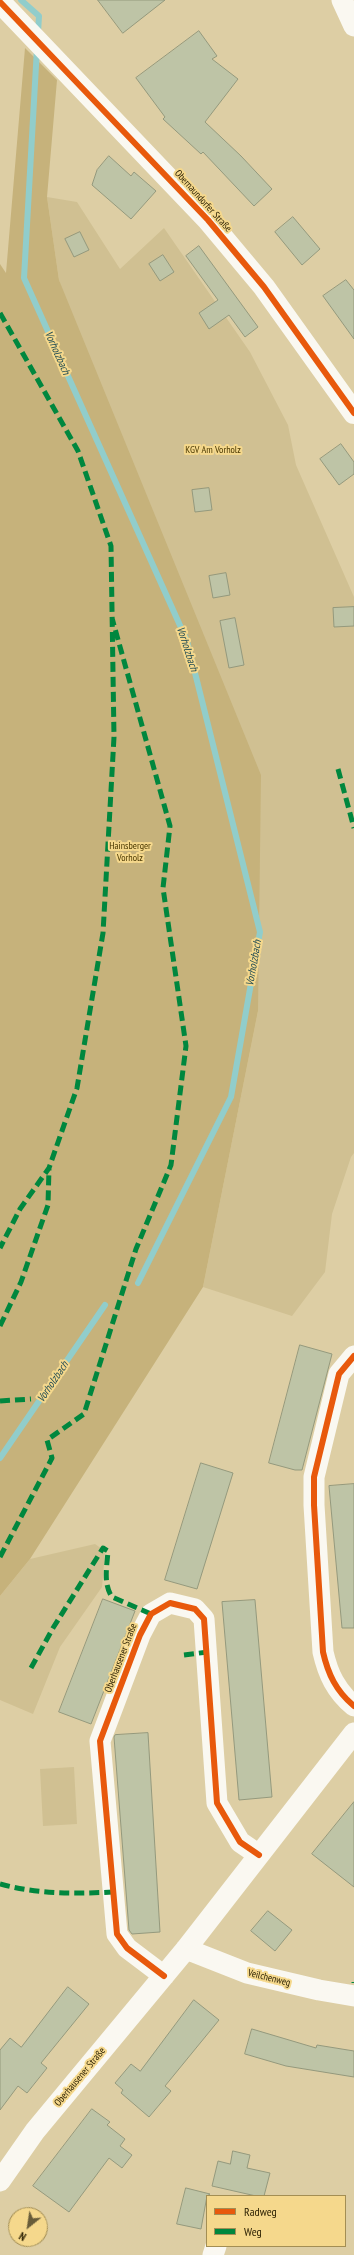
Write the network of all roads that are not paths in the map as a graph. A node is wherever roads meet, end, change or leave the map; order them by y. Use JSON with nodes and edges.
{"nodes":[{"id":1,"x":342,"y":0,"type":"edge"},
{"id":2,"x":0,"y":2,"type":"edge"},
{"id":3,"x":354,"y":26,"type":"edge"},
{"id":4,"x":354,"y":413,"type":"edge"},
{"id":5,"x":354,"y":1356,"type":"edge"},
{"id":6,"x":354,"y":1706,"type":"edge"},
{"id":7,"x":354,"y":1733,"type":"edge"},
{"id":8,"x":259,"y":1855,"type":"junction"},
{"id":9,"x":186,"y":1949,"type":"junction"},
{"id":10,"x":164,"y":1976,"type":"junction"},
{"id":11,"x":354,"y":1996,"type":"edge"},
{"id":12,"x":0,"y":2181,"type":"edge"}],
"edges":[{"from":1,"to":3,"type":"street"},
{"from":2,"to":4,"type":"street","name":"Obernaundorfer Straße"},
{"from":5,"to":6,"type":"street"},
{"from":7,"to":8,"type":"street","name":"Oberhausener Straße"},
{"from":8,"to":9,"type":"street","name":"Oberhausener Straße"},
{"from":8,"to":10,"type":"street","name":"Oberhausener Straße"},
{"from":9,"to":10,"type":"street","name":"Oberhausener Straße"},
{"from":9,"to":11,"type":"street","name":"Veilchenweg"},
{"from":10,"to":12,"type":"street","name":"Oberhausener Straße"}]}
